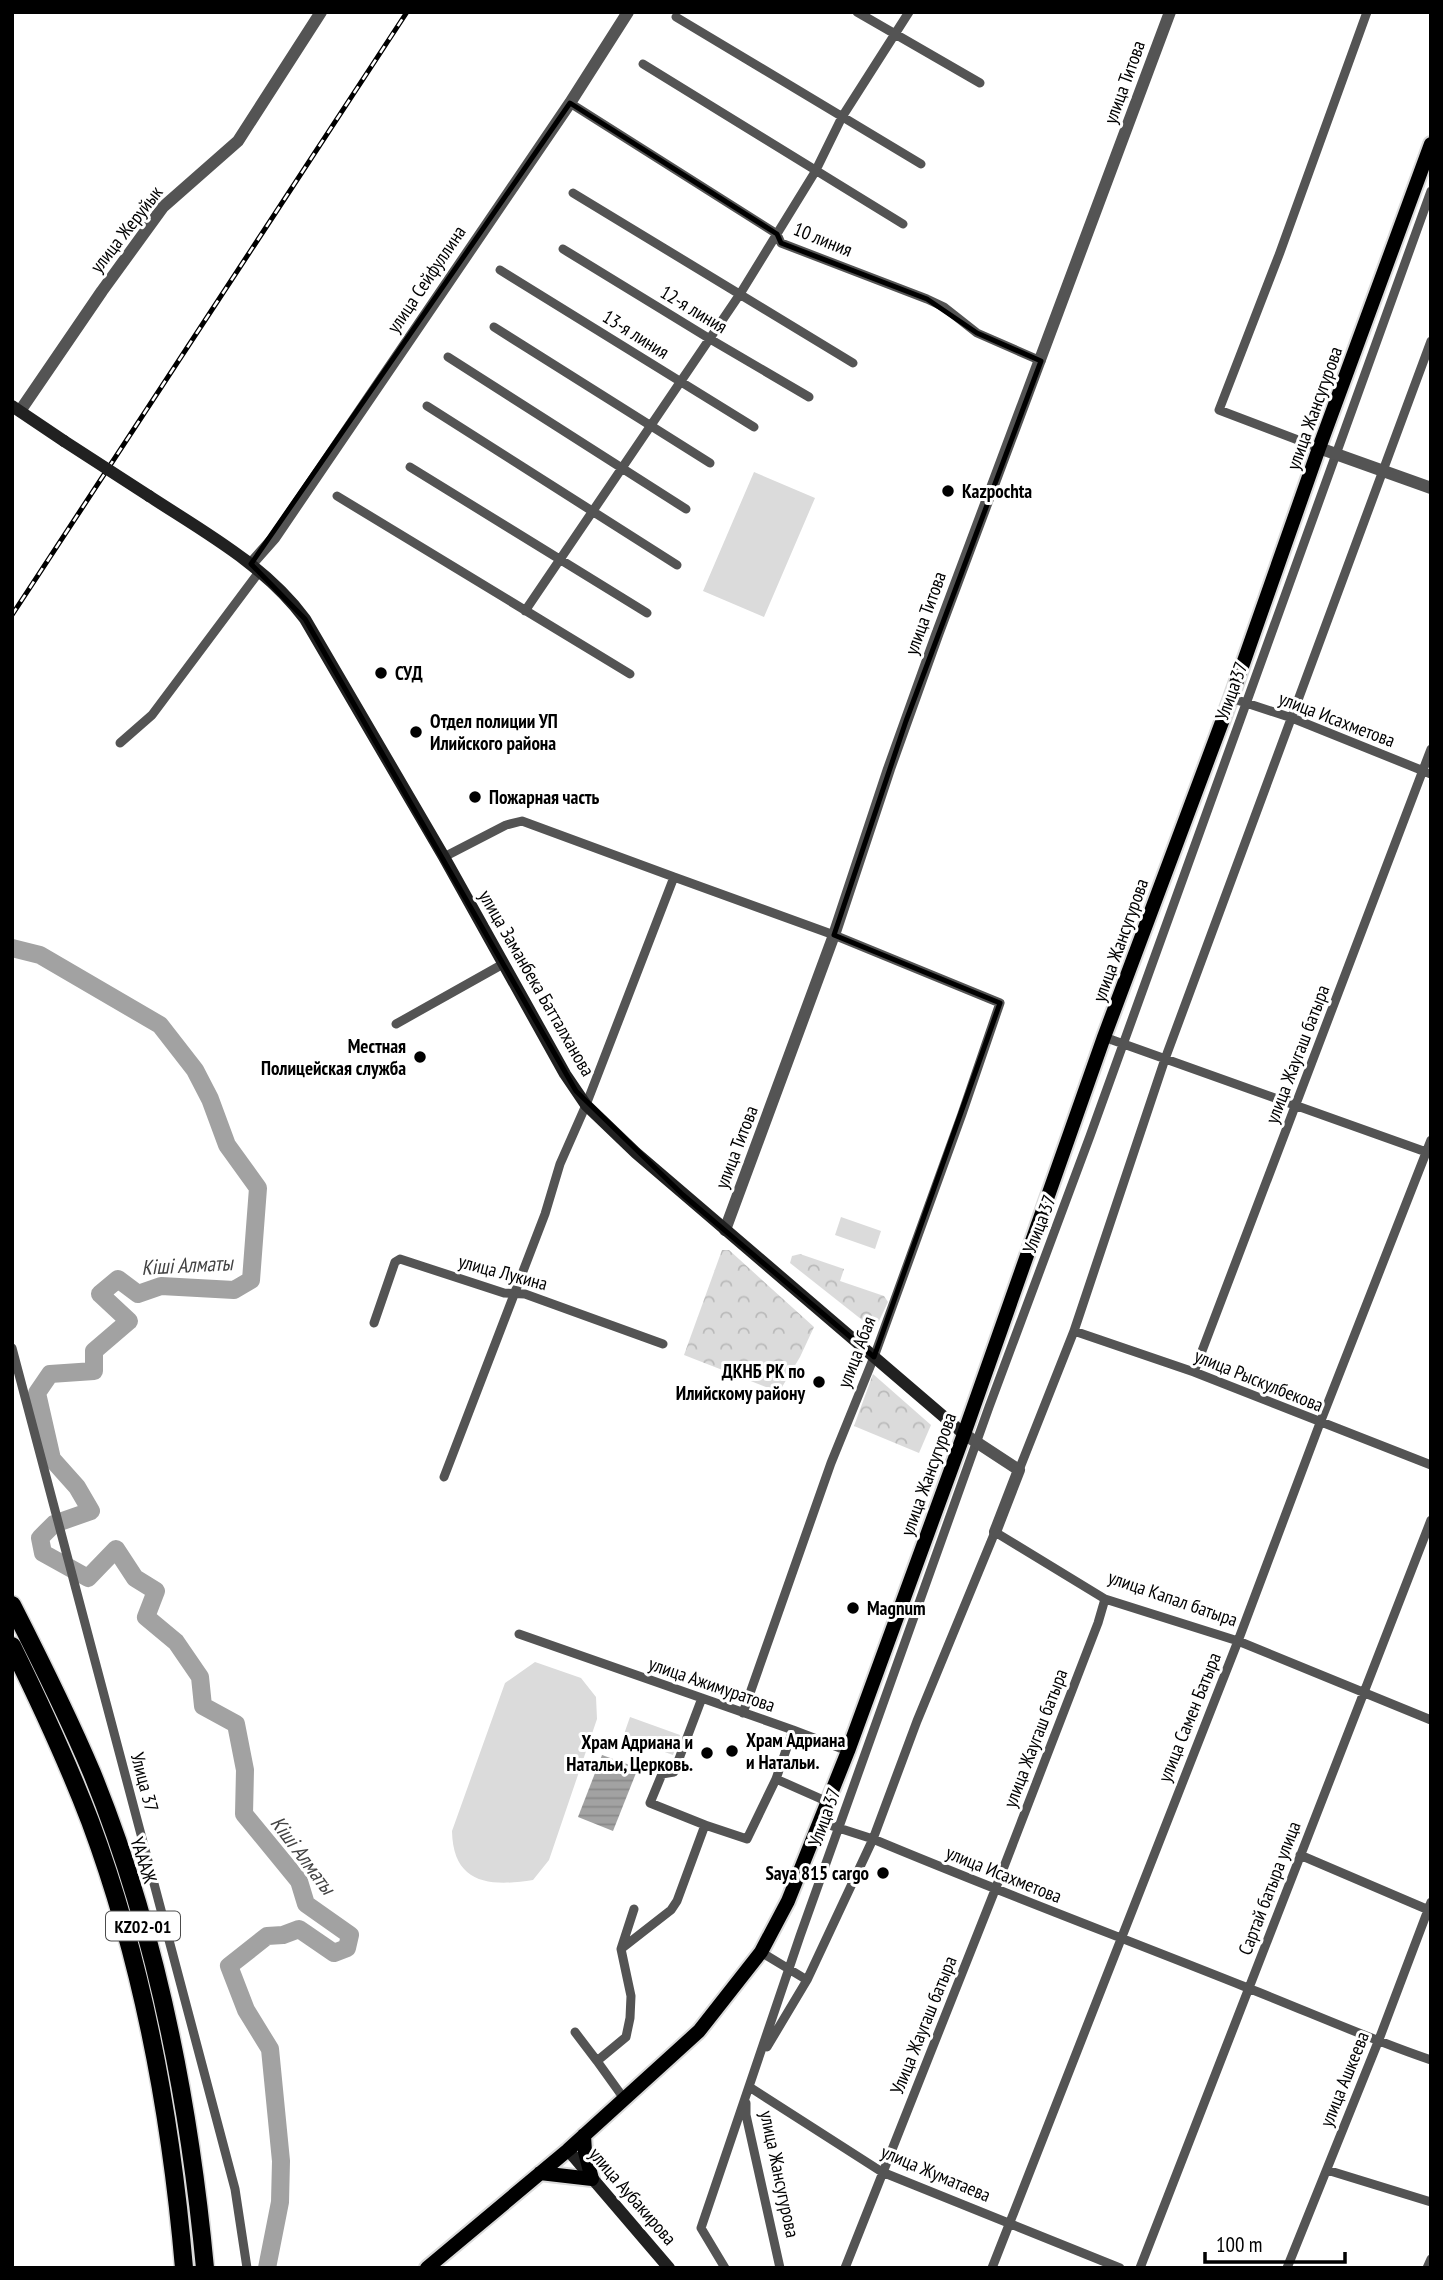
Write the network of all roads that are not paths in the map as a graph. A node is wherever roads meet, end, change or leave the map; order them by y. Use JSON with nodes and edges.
{"nodes":[{"id":1,"x":321,"y":12,"type":"edge"},
{"id":2,"x":628,"y":12,"type":"edge"},
{"id":3,"x":858,"y":12,"type":"edge"},
{"id":4,"x":909,"y":12,"type":"edge"},
{"id":5,"x":1170,"y":12,"type":"edge"},
{"id":6,"x":1367,"y":12,"type":"edge"},
{"id":7,"x":676,"y":17,"type":"dead end"},
{"id":8,"x":895,"y":35,"type":"junction"},
{"id":9,"x":643,"y":64,"type":"dead end"},
{"id":10,"x":980,"y":83,"type":"dead end"},
{"id":11,"x":570,"y":103,"type":"junction"},
{"id":12,"x":842,"y":117,"type":"junction"},
{"id":13,"x":1431,"y":144,"type":"edge"},
{"id":14,"x":921,"y":164,"type":"dead end"},
{"id":15,"x":814,"y":172,"type":"junction"},
{"id":16,"x":1431,"y":191,"type":"edge"},
{"id":17,"x":573,"y":193,"type":"dead end"},
{"id":18,"x":902,"y":224,"type":"dead end"},
{"id":19,"x":777,"y":234,"type":"junction"},
{"id":20,"x":563,"y":249,"type":"dead end"},
{"id":21,"x":500,"y":270,"type":"dead end"},
{"id":22,"x":740,"y":294,"type":"junction"},
{"id":23,"x":494,"y":327,"type":"dead end"},
{"id":24,"x":710,"y":339,"type":"junction"},
{"id":25,"x":1431,"y":341,"type":"edge"},
{"id":26,"x":448,"y":357,"type":"dead end"},
{"id":27,"x":1041,"y":361,"type":"junction"},
{"id":28,"x":853,"y":363,"type":"dead end"},
{"id":29,"x":680,"y":381,"type":"junction"},
{"id":30,"x":809,"y":397,"type":"dead end"},
{"id":31,"x":427,"y":406,"type":"dead end"},
{"id":32,"x":16,"y":409,"type":"edge"},
{"id":33,"x":650,"y":426,"type":"junction"},
{"id":34,"x":754,"y":428,"type":"dead end"},
{"id":35,"x":1319,"y":448,"type":"junction"},
{"id":36,"x":710,"y":463,"type":"dead end"},
{"id":37,"x":410,"y":467,"type":"dead end"},
{"id":38,"x":621,"y":467,"type":"junction"},
{"id":39,"x":1384,"y":471,"type":"junction"},
{"id":40,"x":1431,"y":488,"type":"edge"},
{"id":41,"x":337,"y":496,"type":"dead end"},
{"id":42,"x":686,"y":509,"type":"dead end"},
{"id":43,"x":591,"y":512,"type":"junction"},
{"id":44,"x":560,"y":559,"type":"junction"},
{"id":45,"x":677,"y":565,"type":"dead end"},
{"id":46,"x":255,"y":568,"type":"junction"},
{"id":47,"x":525,"y":611,"type":"junction"},
{"id":48,"x":647,"y":613,"type":"dead end"},
{"id":49,"x":630,"y":674,"type":"dead end"},
{"id":50,"x":1231,"y":698,"type":"junction"},
{"id":51,"x":1292,"y":718,"type":"junction"},
{"id":52,"x":120,"y":743,"type":"dead end"},
{"id":53,"x":1431,"y":749,"type":"edge"},
{"id":54,"x":1427,"y":773,"type":"edge"},
{"id":55,"x":444,"y":857,"type":"junction"},
{"id":56,"x":674,"y":877,"type":"junction"},
{"id":57,"x":834,"y":935,"type":"junction"},
{"id":58,"x":503,"y":964,"type":"junction"},
{"id":59,"x":396,"y":1024,"type":"dead end"},
{"id":60,"x":1104,"y":1037,"type":"junction"},
{"id":61,"x":1166,"y":1059,"type":"junction"},
{"id":62,"x":586,"y":1105,"type":"junction"},
{"id":63,"x":1296,"y":1106,"type":"junction"},
{"id":64,"x":1431,"y":1140,"type":"edge"},
{"id":65,"x":1429,"y":1153,"type":"edge"},
{"id":66,"x":725,"y":1230,"type":"junction"},
{"id":67,"x":514,"y":1293,"type":"junction"},
{"id":68,"x":374,"y":1323,"type":"dead end"},
{"id":69,"x":1074,"y":1331,"type":"junction"},
{"id":70,"x":663,"y":1344,"type":"dead end"},
{"id":71,"x":12,"y":1348,"type":"edge"},
{"id":72,"x":874,"y":1357,"type":"junction"},
{"id":73,"x":1194,"y":1372,"type":"junction"},
{"id":74,"x":1320,"y":1423,"type":"junction"},
{"id":75,"x":964,"y":1434,"type":"junction"},
{"id":76,"x":1431,"y":1465,"type":"edge"},
{"id":77,"x":1019,"y":1470,"type":"junction"},
{"id":78,"x":444,"y":1477,"type":"dead end"},
{"id":79,"x":1431,"y":1520,"type":"edge"},
{"id":80,"x":995,"y":1532,"type":"junction"},
{"id":81,"x":1105,"y":1599,"type":"junction"},
{"id":82,"x":12,"y":1605,"type":"edge"},
{"id":83,"x":519,"y":1634,"type":"dead end"},
{"id":84,"x":1238,"y":1641,"type":"junction"},
{"id":85,"x":12,"y":1646,"type":"edge"},
{"id":86,"x":1364,"y":1692,"type":"junction"},
{"id":87,"x":702,"y":1698,"type":"junction"},
{"id":88,"x":743,"y":1713,"type":"junction"},
{"id":89,"x":1431,"y":1720,"type":"edge"},
{"id":90,"x":793,"y":1730,"type":"junction"},
{"id":91,"x":848,"y":1751,"type":"junction"},
{"id":92,"x":776,"y":1779,"type":"junction"},
{"id":93,"x":828,"y":1802,"type":"junction"},
{"id":94,"x":820,"y":1822,"type":"junction"},
{"id":95,"x":705,"y":1825,"type":"junction"},
{"id":96,"x":873,"y":1839,"type":"junction"},
{"id":97,"x":1300,"y":1855,"type":"junction"},
{"id":98,"x":996,"y":1890,"type":"junction"},
{"id":99,"x":1430,"y":1907,"type":"edge"},
{"id":100,"x":634,"y":1909,"type":"dead end"},
{"id":101,"x":1120,"y":1938,"type":"junction"},
{"id":102,"x":621,"y":1950,"type":"junction"},
{"id":103,"x":761,"y":1952,"type":"junction"},
{"id":104,"x":807,"y":1980,"type":"junction"},
{"id":105,"x":1250,"y":1988,"type":"junction"},
{"id":106,"x":575,"y":2032,"type":"dead end"},
{"id":107,"x":1378,"y":2042,"type":"junction"},
{"id":108,"x":1431,"y":2060,"type":"edge"},
{"id":109,"x":597,"y":2061,"type":"junction"},
{"id":110,"x":751,"y":2088,"type":"junction"},
{"id":111,"x":625,"y":2100,"type":"junction"},
{"id":112,"x":584,"y":2135,"type":"junction"},
{"id":113,"x":568,"y":2150,"type":"junction"},
{"id":114,"x":1327,"y":2170,"type":"junction"},
{"id":115,"x":882,"y":2172,"type":"junction"},
{"id":116,"x":540,"y":2173,"type":"junction"},
{"id":117,"x":592,"y":2179,"type":"junction"},
{"id":118,"x":1431,"y":2202,"type":"edge"},
{"id":119,"x":1010,"y":2223,"type":"junction"},
{"id":120,"x":1431,"y":2259,"type":"edge"},
{"id":121,"x":184,"y":2268,"type":"edge"},
{"id":122,"x":205,"y":2268,"type":"edge"},
{"id":123,"x":247,"y":2268,"type":"edge"},
{"id":124,"x":428,"y":2268,"type":"edge"},
{"id":125,"x":669,"y":2268,"type":"edge"},
{"id":126,"x":725,"y":2268,"type":"edge"},
{"id":127,"x":780,"y":2268,"type":"edge"},
{"id":128,"x":845,"y":2268,"type":"edge"},
{"id":129,"x":992,"y":2268,"type":"edge"},
{"id":130,"x":1120,"y":2268,"type":"edge"},
{"id":131,"x":1140,"y":2268,"type":"edge"},
{"id":132,"x":1287,"y":2268,"type":"edge"},
{"id":133,"x":1427,"y":2268,"type":"edge"}],
"edges":[{"from":1,"to":32,"type":"street","name":"улица Жеруйык"},
{"from":2,"to":11,"type":"street","name":"улица Сейфуллина"},
{"from":3,"to":8,"type":"street"},
{"from":4,"to":8,"type":"street"},
{"from":5,"to":27,"type":"street","name":"улица Титова"},
{"from":6,"to":35,"type":"street"},
{"from":7,"to":12,"type":"street"},
{"from":8,"to":10,"type":"street"},
{"from":8,"to":12,"type":"street"},
{"from":9,"to":15,"type":"street"},
{"from":11,"to":19,"type":"street","name":"10 линия"},
{"from":11,"to":46,"type":"street","name":"улица Сейфуллина"},
{"from":12,"to":14,"type":"street"},
{"from":12,"to":15,"type":"street"},
{"from":13,"to":35,"type":"main road","name":"улица Жансугурова"},
{"from":15,"to":18,"type":"street"},
{"from":15,"to":19,"type":"street"},
{"from":16,"to":126,"type":"street","name":"Улица 37"},
{"from":17,"to":22,"type":"street"},
{"from":19,"to":22,"type":"street"},
{"from":19,"to":27,"type":"street","name":"10 линия"},
{"from":20,"to":24,"type":"street","name":"12-я линия"},
{"from":21,"to":29,"type":"street","name":"13-я линия"},
{"from":22,"to":24,"type":"street"},
{"from":22,"to":28,"type":"street"},
{"from":23,"to":33,"type":"street"},
{"from":24,"to":29,"type":"street"},
{"from":24,"to":30,"type":"street","name":"12-я линия"},
{"from":25,"to":39,"type":"street"},
{"from":26,"to":38,"type":"street"},
{"from":27,"to":57,"type":"street","name":"улица Титова"},
{"from":29,"to":33,"type":"street"},
{"from":29,"to":34,"type":"street","name":"13-я линия"},
{"from":31,"to":43,"type":"street"},
{"from":32,"to":46,"type":"main road","name":"улица Заманбека Батталханова","bridge":true},
{"from":33,"to":36,"type":"street"},
{"from":33,"to":38,"type":"street"},
{"from":35,"to":39,"type":"street"},
{"from":35,"to":50,"type":"main road","name":"улица Жансугурова"},
{"from":37,"to":44,"type":"street"},
{"from":38,"to":42,"type":"street"},
{"from":38,"to":43,"type":"street"},
{"from":39,"to":40,"type":"street"},
{"from":39,"to":51,"type":"street"},
{"from":41,"to":47,"type":"street"},
{"from":43,"to":44,"type":"street"},
{"from":43,"to":45,"type":"street"},
{"from":44,"to":47,"type":"street"},
{"from":44,"to":48,"type":"street"},
{"from":46,"to":52,"type":"street"},
{"from":46,"to":55,"type":"main road","name":"улица Заманбека Батталханова"},
{"from":47,"to":49,"type":"street"},
{"from":50,"to":51,"type":"street","name":"улица Исахметова"},
{"from":50,"to":60,"type":"main road","name":"улица Жансугурова"},
{"from":51,"to":54,"type":"street","name":"улица Исахметова"},
{"from":51,"to":61,"type":"street"},
{"from":53,"to":54,"type":"street","name":"улица Жаугаш батыра"},
{"from":54,"to":63,"type":"street","name":"улица Жаугаш батыра"},
{"from":55,"to":56,"type":"street"},
{"from":55,"to":58,"type":"main road","name":"улица Заманбека Батталханова"},
{"from":56,"to":57,"type":"street"},
{"from":56,"to":62,"type":"street"},
{"from":57,"to":66,"type":"street","name":"улица Титова"},
{"from":57,"to":72,"type":"street","name":"улица Абая"},
{"from":58,"to":59,"type":"street"},
{"from":58,"to":62,"type":"main road","name":"улица Заманбека Батталханова"},
{"from":60,"to":61,"type":"street"},
{"from":60,"to":75,"type":"main road","name":"улица Жансугурова"},
{"from":61,"to":63,"type":"street"},
{"from":61,"to":69,"type":"street"},
{"from":62,"to":66,"type":"main road","name":"улица Заманбека Батталханова"},
{"from":62,"to":67,"type":"street"},
{"from":63,"to":65,"type":"street"},
{"from":63,"to":73,"type":"street","name":"улица Жаугаш батыра"},
{"from":64,"to":65,"type":"street","name":"улица Самен Батыра"},
{"from":65,"to":74,"type":"street","name":"улица Самен Батыра"},
{"from":66,"to":72,"type":"main road","name":"улица Заманбека Батталханова"},
{"from":67,"to":68,"type":"street","name":"улица Лукина"},
{"from":67,"to":70,"type":"street","name":"улица Лукина"},
{"from":67,"to":78,"type":"street"},
{"from":69,"to":73,"type":"street","name":"улица Рыскулбекова"},
{"from":69,"to":77,"type":"street"},
{"from":71,"to":123,"type":"street","name":"Улица 37"},
{"from":72,"to":75,"type":"main road","name":"улица Заманбека Батталханова"},
{"from":72,"to":88,"type":"street","name":"улица Абая"},
{"from":73,"to":74,"type":"street","name":"улица Рыскулбекова"},
{"from":74,"to":76,"type":"street","name":"улица Рыскулбекова"},
{"from":74,"to":84,"type":"street","name":"улица Самен Батыра"},
{"from":75,"to":77,"type":"street"},
{"from":75,"to":91,"type":"main road","name":"улица Жансугурова"},
{"from":77,"to":80,"type":"street"},
{"from":79,"to":86,"type":"street","name":"Сартай батыра улица"},
{"from":80,"to":81,"type":"street","name":"улица Капал батыра"},
{"from":80,"to":96,"type":"street"},
{"from":81,"to":84,"type":"street","name":"улица Капал батыра"},
{"from":81,"to":98,"type":"street","name":"улица Жаугаш батыра"},
{"from":82,"to":122,"type":"highway","name":"ҮАААЖ","number":"KZ02-01"},
{"from":83,"to":87,"type":"street","name":"улица Ажимуратова"},
{"from":84,"to":86,"type":"street","name":"улица Капал батыра"},
{"from":84,"to":101,"type":"street","name":"улица Самен Батыра"},
{"from":85,"to":121,"type":"highway","name":"ҮАААЖ","number":"KZ02-01"},
{"from":86,"to":89,"type":"street","name":"улица Капал батыра"},
{"from":86,"to":97,"type":"street","name":"Сартай батыра улица"},
{"from":87,"to":88,"type":"street","name":"улица Ажимуратова"},
{"from":87,"to":95,"type":"street"},
{"from":88,"to":90,"type":"street","name":"улица Ажимуратова"},
{"from":90,"to":91,"type":"street"},
{"from":90,"to":92,"type":"street","name":"улица Ажимуратова"},
{"from":91,"to":93,"type":"main road","name":"улица Жансугурова"},
{"from":92,"to":93,"type":"street"},
{"from":92,"to":95,"type":"street","name":"улица Ажимуратова"},
{"from":93,"to":94,"type":"main road","name":"улица Жансугурова"},
{"from":94,"to":96,"type":"street","name":"улица Исахметова"},
{"from":94,"to":103,"type":"main road","name":"улица Жансугурова"},
{"from":95,"to":102,"type":"street"},
{"from":96,"to":98,"type":"street","name":"улица Исахметова"},
{"from":96,"to":104,"type":"street","name":"улица Жансугурова"},
{"from":97,"to":99,"type":"street"},
{"from":97,"to":105,"type":"street","name":"Сартай батыра улица"},
{"from":98,"to":101,"type":"street","name":"улица Исахметова"},
{"from":98,"to":115,"type":"street","name":"Улица Жаугаш батыра"},
{"from":99,"to":107,"type":"street","name":"улица Ашкеева"},
{"from":100,"to":102,"type":"street"},
{"from":101,"to":105,"type":"street","name":"улица Исахметова"},
{"from":101,"to":119,"type":"street","name":"улица Самен Батыра"},
{"from":102,"to":109,"type":"street"},
{"from":103,"to":104,"type":"street"},
{"from":103,"to":111,"type":"main road","name":"улица Жансугурова"},
{"from":104,"to":110,"type":"street","name":"улица Жансугурова"},
{"from":105,"to":107,"type":"street","name":"улица Исахметова"},
{"from":105,"to":131,"type":"street","name":"Сартай батыра улица"},
{"from":106,"to":109,"type":"street"},
{"from":107,"to":108,"type":"street","name":"улица Исахметова"},
{"from":107,"to":114,"type":"street","name":"улица Ашкеева"},
{"from":109,"to":111,"type":"street"},
{"from":110,"to":115,"type":"street","name":"улица Жуматаева"},
{"from":110,"to":127,"type":"street","name":"улица Жансугурова"},
{"from":111,"to":112,"type":"main road","name":"улица Жансугурова"},
{"from":112,"to":113,"type":"main road","name":"улица Жансугурова"},
{"from":112,"to":117,"type":"main road"},
{"from":113,"to":116,"type":"main road","name":"улица Жансугурова"},
{"from":113,"to":117,"type":"main road","name":"улица Аубакирова"},
{"from":114,"to":118,"type":"street"},
{"from":114,"to":132,"type":"street","name":"улица Ашкеева"},
{"from":115,"to":119,"type":"street","name":"улица Жуматаева"},
{"from":115,"to":128,"type":"street"},
{"from":116,"to":117,"type":"main road"},
{"from":116,"to":124,"type":"main road","name":"улица Жансугурова"},
{"from":117,"to":125,"type":"main road","name":"улица Аубакирова"},
{"from":119,"to":129,"type":"street","name":"улица Самен Батыра"},
{"from":119,"to":130,"type":"street","name":"улица Жуматаева"},
{"from":120,"to":133,"type":"street"}]}
